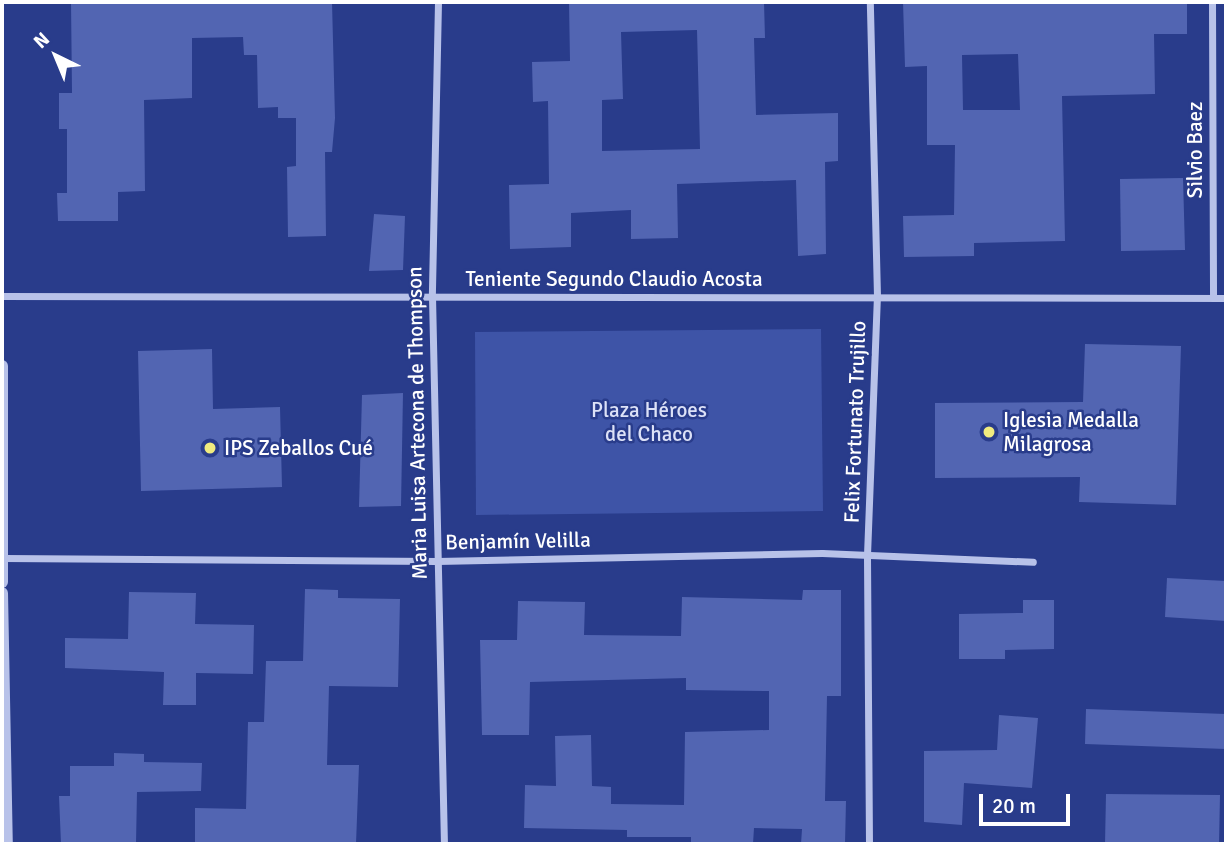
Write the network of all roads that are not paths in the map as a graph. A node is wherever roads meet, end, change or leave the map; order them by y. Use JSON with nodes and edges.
{"nodes":[{"id":1,"x":438,"y":2,"type":"edge"},
{"id":2,"x":870,"y":2,"type":"edge"},
{"id":3,"x":1212,"y":2,"type":"edge"},
{"id":4,"x":2,"y":296,"type":"edge"},
{"id":5,"x":432,"y":296,"type":"junction"},
{"id":6,"x":877,"y":296,"type":"junction"},
{"id":7,"x":1226,"y":298,"type":"edge"},
{"id":8,"x":1213,"y":299,"type":"junction"},
{"id":9,"x":2,"y":366,"type":"edge"},
{"id":10,"x":867,"y":555,"type":"junction"},
{"id":11,"x":4,"y":558,"type":"junction"},
{"id":12,"x":437,"y":561,"type":"junction"},
{"id":13,"x":1033,"y":562,"type":"dead end"},
{"id":14,"x":2,"y":582,"type":"edge"},
{"id":15,"x":2,"y":593,"type":"edge"},
{"id":16,"x":7,"y":844,"type":"edge"},
{"id":17,"x":444,"y":844,"type":"edge"},
{"id":18,"x":869,"y":844,"type":"edge"}],
"edges":[{"from":1,"to":5,"type":"street","name":"Maria Luisa Artecona de Thompson"},
{"from":2,"to":6,"type":"street","name":"Felix Fortunato Trujillo"},
{"from":3,"to":8,"type":"street","name":"Silvio Baez"},
{"from":4,"to":5,"type":"street","name":"Teniente Segundo Claudio Acosta"},
{"from":5,"to":6,"type":"street","name":"Teniente Segundo Claudio Acosta"},
{"from":5,"to":12,"type":"street","name":"Maria Luisa Artecona de Thompson"},
{"from":6,"to":8,"type":"street","name":"Teniente Segundo Claudio Acosta"},
{"from":6,"to":10,"type":"street","name":"Felix Fortunato Trujillo"},
{"from":7,"to":8,"type":"street","name":"Teniente Segundo Claudio Acosta"},
{"from":9,"to":11,"type":"street"},
{"from":10,"to":12,"type":"street","name":"Benjamín Velilla"},
{"from":10,"to":13,"type":"street","name":"Benjamín Velilla"},
{"from":10,"to":18,"type":"street","name":"Felix Fortunato Trujillo"},
{"from":11,"to":12,"type":"street","name":"Benjamín Velilla"},
{"from":11,"to":14,"type":"street"},
{"from":12,"to":17,"type":"street","name":"Maria Luisa Artecona de Thompson"},
{"from":15,"to":16,"type":"street"}]}
